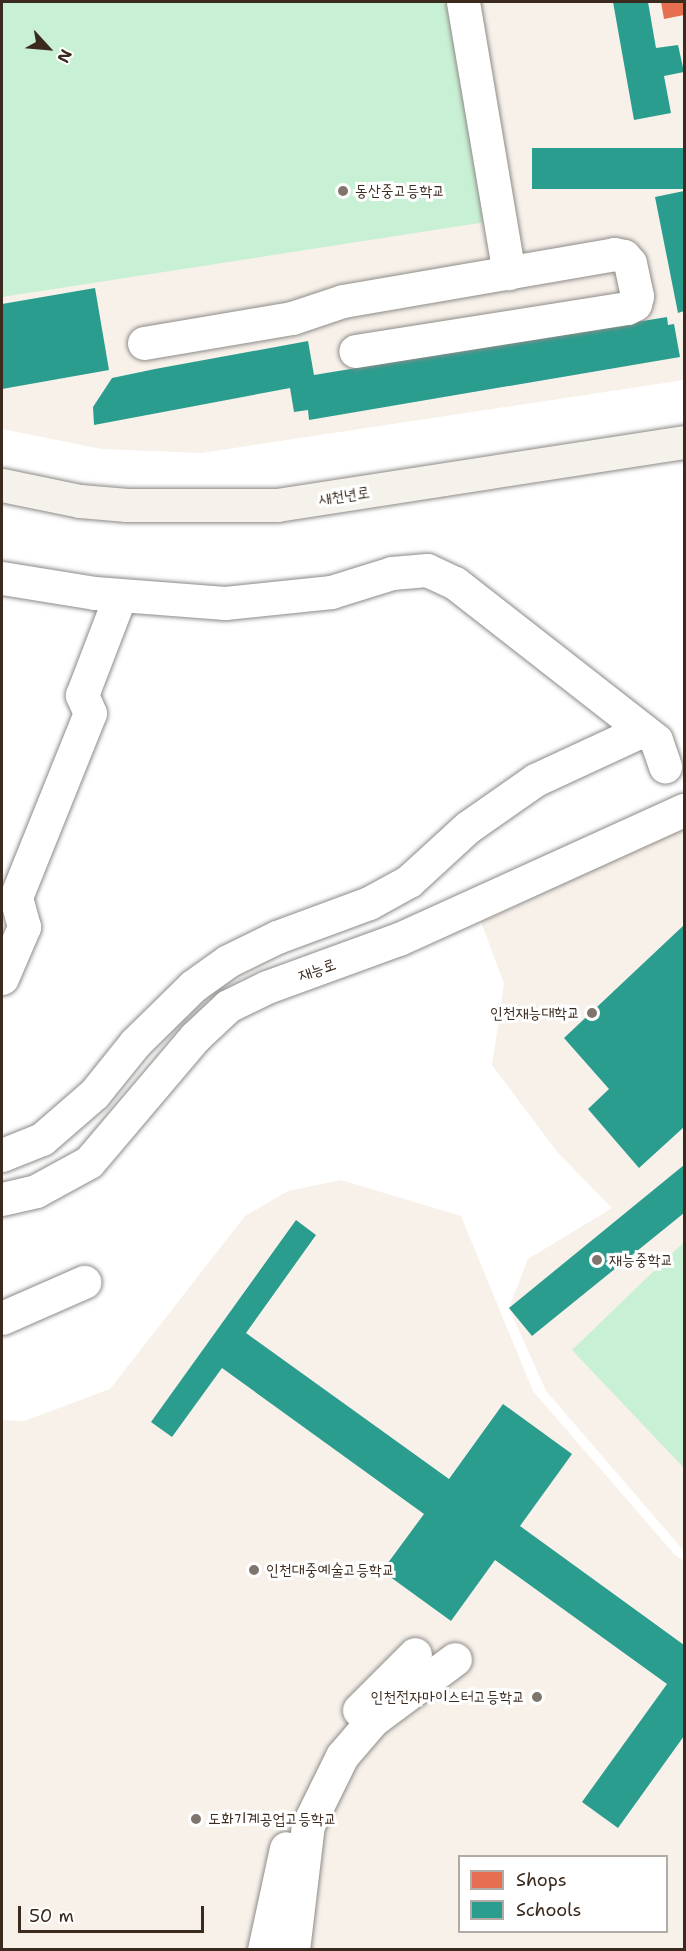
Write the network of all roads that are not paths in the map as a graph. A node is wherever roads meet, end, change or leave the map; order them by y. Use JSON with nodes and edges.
{"nodes":[{"id":1,"x":463,"y":2,"type":"edge"},
{"id":2,"x":509,"y":273,"type":"junction"},
{"id":3,"x":144,"y":343,"type":"dead end"},
{"id":4,"x":355,"y":351,"type":"dead end"},
{"id":5,"x":684,"y":442,"type":"edge"},
{"id":6,"x":2,"y":485,"type":"edge"},
{"id":7,"x":2,"y":578,"type":"edge"},
{"id":8,"x":120,"y":596,"type":"junction"},
{"id":9,"x":643,"y":730,"type":"junction"},
{"id":10,"x":665,"y":766,"type":"dead end"},
{"id":11,"x":684,"y":810,"type":"edge"},
{"id":12,"x":2,"y":978,"type":"edge"},
{"id":13,"x":2,"y":1155,"type":"edge"},
{"id":14,"x":2,"y":1199,"type":"edge"},
{"id":15,"x":84,"y":1282,"type":"dead end"},
{"id":16,"x":2,"y":1318,"type":"edge"},
{"id":17,"x":415,"y":1654,"type":"dead end"},
{"id":18,"x":455,"y":1659,"type":"dead end"},
{"id":19,"x":264,"y":1950,"type":"edge"},
{"id":20,"x":293,"y":1950,"type":"edge"}],
"edges":[{"from":1,"to":2,"type":"street"},
{"from":2,"to":3,"type":"street"},
{"from":2,"to":4,"type":"street"},
{"from":5,"to":6,"type":"main road","name":"새천년로"},
{"from":7,"to":8,"type":"street"},
{"from":8,"to":9,"type":"street"},
{"from":8,"to":12,"type":"street"},
{"from":9,"to":10,"type":"street"},
{"from":9,"to":13,"type":"street"},
{"from":11,"to":14,"type":"street","name":"재능로"},
{"from":15,"to":16,"type":"street"},
{"from":17,"to":19,"type":"street"},
{"from":18,"to":20,"type":"street"}]}
